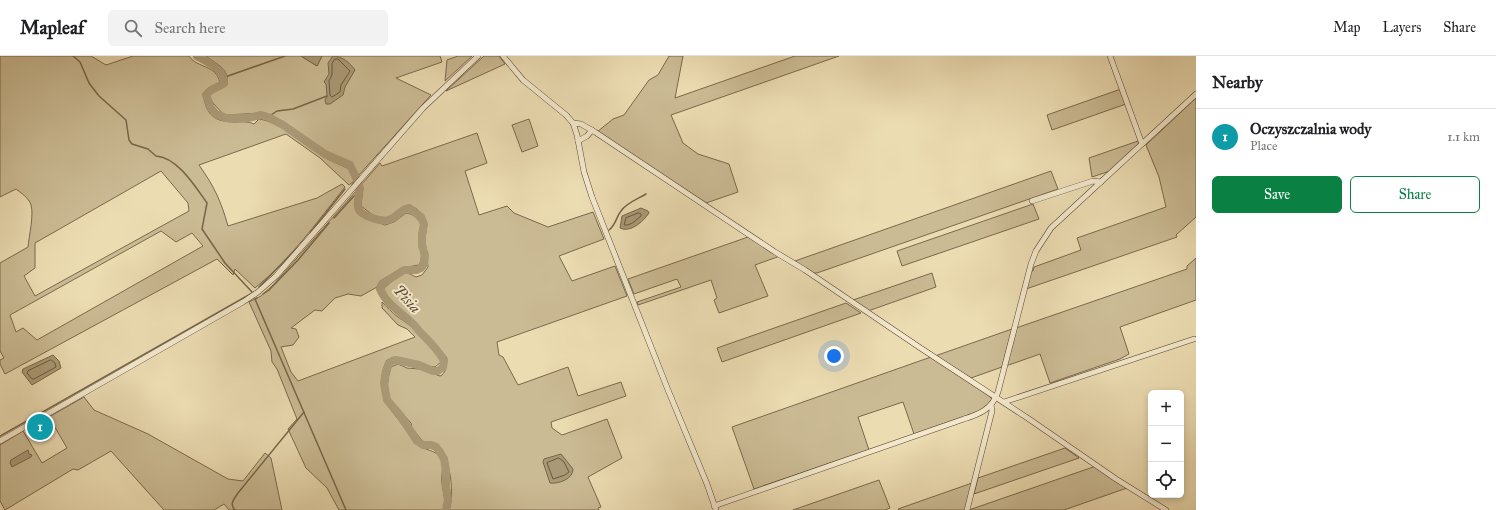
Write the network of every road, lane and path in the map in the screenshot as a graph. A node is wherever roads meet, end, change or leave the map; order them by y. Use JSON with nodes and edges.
{"nodes":[{"id":1,"x":478,"y":56,"type":"edge"},
{"id":2,"x":503,"y":56,"type":"edge"},
{"id":3,"x":1110,"y":56,"type":"edge"},
{"id":4,"x":1196,"y":94,"type":"edge"},
{"id":5,"x":573,"y":123,"type":"junction"},
{"id":6,"x":592,"y":130,"type":"junction"},
{"id":7,"x":578,"y":141,"type":"junction"},
{"id":8,"x":1142,"y":144,"type":"junction"},
{"id":9,"x":1101,"y":182,"type":"junction"},
{"id":10,"x":1032,"y":201,"type":"dead end"},
{"id":11,"x":1194,"y":339,"type":"dead end"},
{"id":12,"x":996,"y":397,"type":"junction"},
{"id":13,"x":1004,"y":402,"type":"junction"},
{"id":14,"x":991,"y":405,"type":"junction"},
{"id":15,"x":0,"y":441,"type":"edge"},
{"id":16,"x":715,"y":508,"type":"edge"},
{"id":17,"x":967,"y":510,"type":"edge"},
{"id":18,"x":1166,"y":510,"type":"edge"}],
"edges":[{"from":1,"to":15,"type":"street"},
{"from":2,"to":5,"type":"street"},
{"from":3,"to":8,"type":"street"},
{"from":4,"to":8,"type":"street"},
{"from":5,"to":6,"type":"street"},
{"from":5,"to":7,"type":"street"},
{"from":6,"to":7,"type":"street"},
{"from":6,"to":12,"type":"street"},
{"from":7,"to":16,"type":"street"},
{"from":8,"to":9,"type":"street"},
{"from":9,"to":10,"type":"street"},
{"from":9,"to":12,"type":"street"},
{"from":11,"to":13,"type":"street"},
{"from":12,"to":13,"type":"street"},
{"from":12,"to":14,"type":"street"},
{"from":13,"to":18,"type":"street"},
{"from":14,"to":16,"type":"street"},
{"from":14,"to":17,"type":"street"}]}
